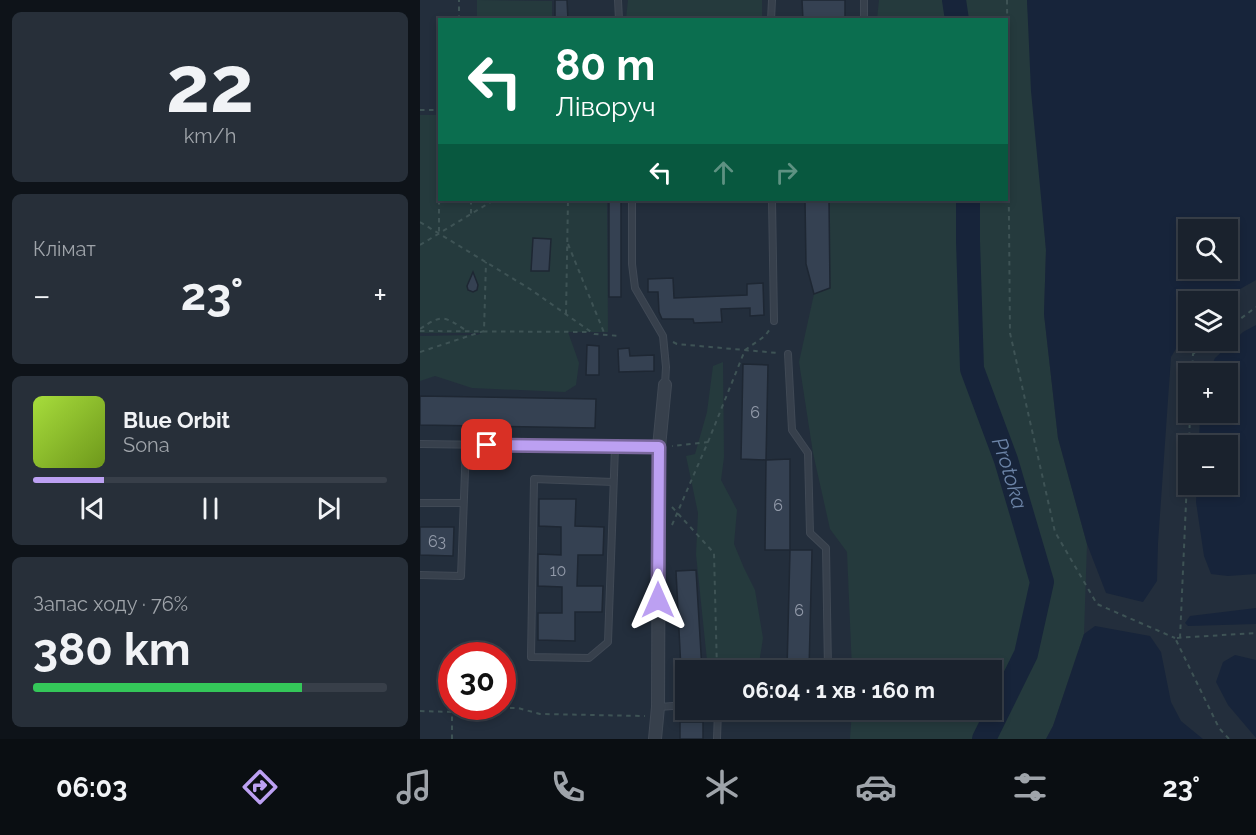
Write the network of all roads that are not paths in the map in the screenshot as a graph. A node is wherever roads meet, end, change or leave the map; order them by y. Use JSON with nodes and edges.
{"nodes":[{"id":1,"x":618,"y":0,"type":"edge"},
{"id":2,"x":772,"y":0,"type":"edge"},
{"id":3,"x":864,"y":0,"type":"edge"},
{"id":4,"x":619,"y":18,"type":"edge"},
{"id":5,"x":771,"y":18,"type":"edge"},
{"id":6,"x":864,"y":18,"type":"edge"},
{"id":7,"x":632,"y":201,"type":"edge"},
{"id":8,"x":772,"y":201,"type":"edge"},
{"id":9,"x":774,"y":321,"type":"road end"},
{"id":10,"x":788,"y":354,"type":"road end"},
{"id":11,"x":664,"y":385,"type":"joint"},
{"id":12,"x":420,"y":444,"type":"edge"},
{"id":13,"x":466,"y":445,"type":"junction"},
{"id":14,"x":615,"y":447,"type":"junction"},
{"id":15,"x":659,"y":447,"type":"junction"},
{"id":16,"x":613,"y":482,"type":"junction"},
{"id":17,"x":420,"y":503,"type":"edge"},
{"id":18,"x":463,"y":503,"type":"junction"},
{"id":19,"x":420,"y":575,"type":"edge"},
{"id":20,"x":828,"y":660,"type":"edge"},
{"id":21,"x":675,"y":707,"type":"edge"},
{"id":22,"x":657,"y":711,"type":"junction"},
{"id":23,"x":718,"y":720,"type":"edge"},
{"id":24,"x":655,"y":739,"type":"edge"},
{"id":25,"x":717,"y":739,"type":"edge"}],
"edges":[{"from":1,"to":4,"type":"lane"},
{"from":2,"to":5,"type":"lane"},
{"from":3,"to":6,"type":"lane"},
{"from":7,"to":11,"type":"lane"},
{"from":8,"to":9,"type":"lane"},
{"from":10,"to":20,"type":"lane"},
{"from":11,"to":15,"type":"street"},
{"from":12,"to":13,"type":"lane"},
{"from":13,"to":14,"type":"lane"},
{"from":13,"to":18,"type":"lane"},
{"from":14,"to":15,"type":"lane"},
{"from":14,"to":16,"type":"lane"},
{"from":15,"to":22,"type":"street"},
{"from":16,"to":16,"type":"lane"},
{"from":17,"to":18,"type":"lane"},
{"from":18,"to":19,"type":"lane"},
{"from":21,"to":22,"type":"lane"},
{"from":22,"to":24,"type":"street"},
{"from":23,"to":25,"type":"lane"}]}
